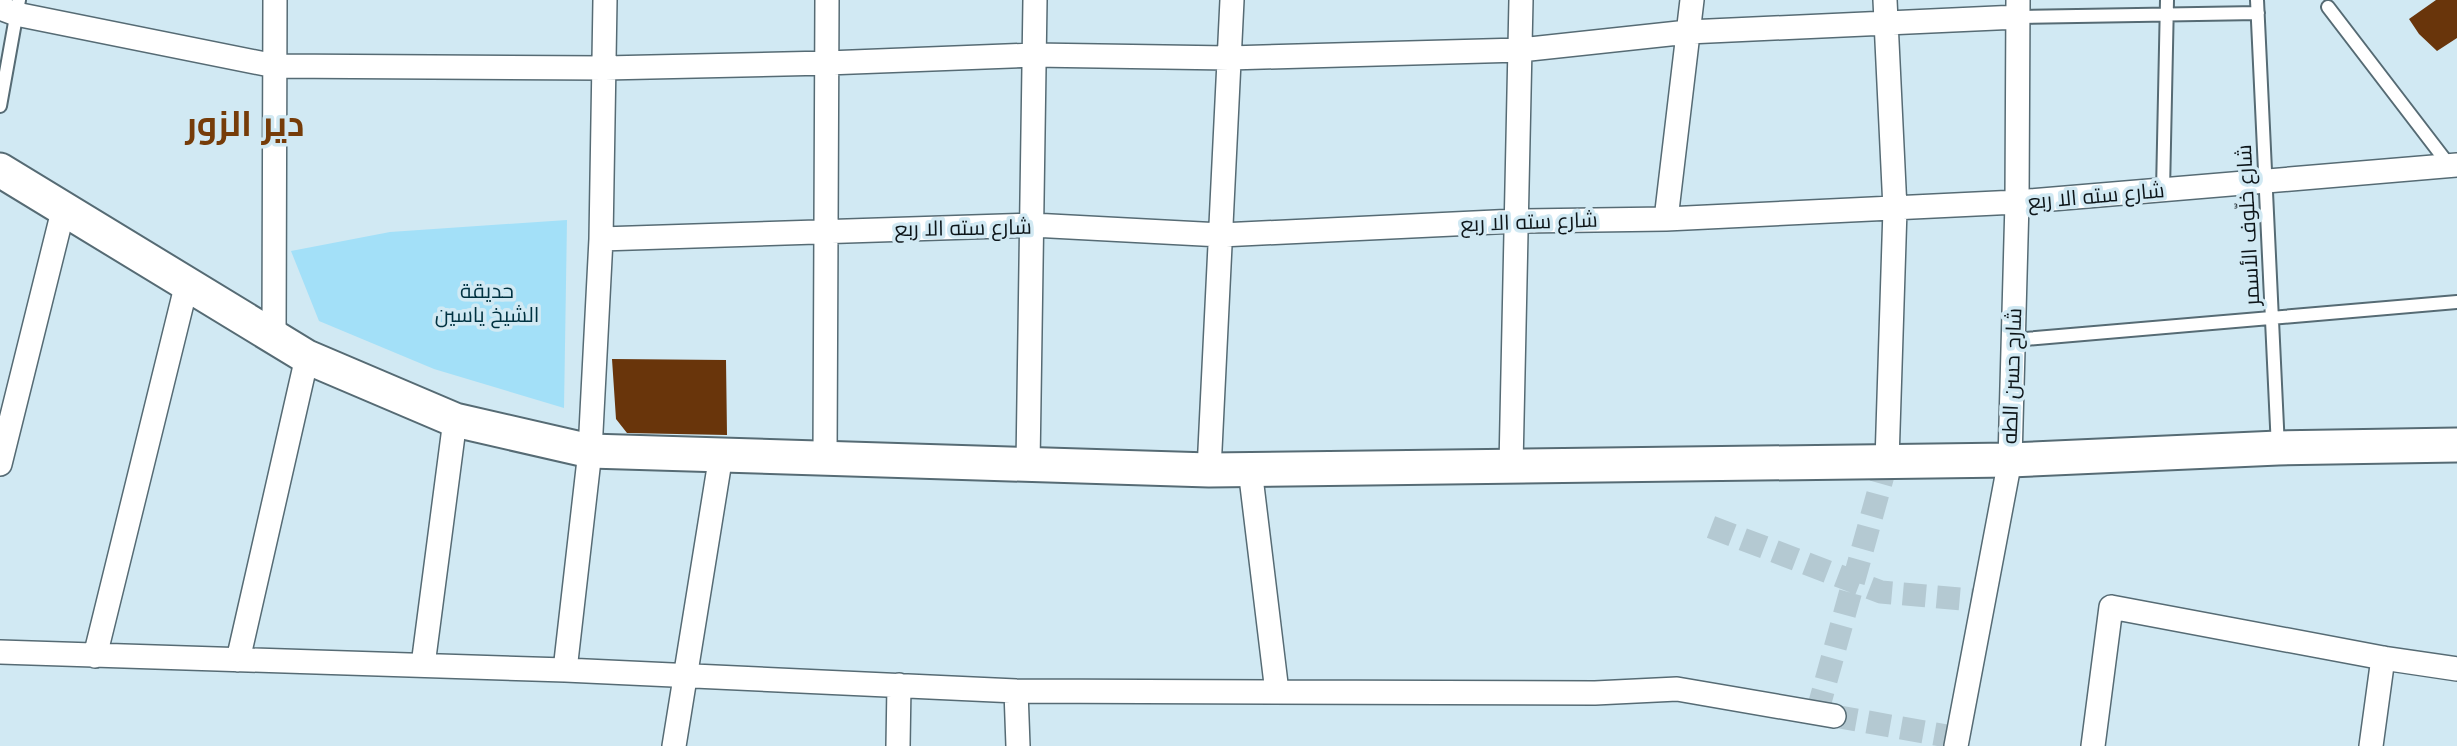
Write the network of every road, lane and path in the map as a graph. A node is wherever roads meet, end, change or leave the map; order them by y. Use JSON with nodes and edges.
{"nodes":[{"id":1,"x":275,"y":0,"type":"edge"},
{"id":2,"x":606,"y":0,"type":"edge"},
{"id":3,"x":827,"y":0,"type":"edge"},
{"id":4,"x":1035,"y":0,"type":"edge"},
{"id":5,"x":1232,"y":0,"type":"edge"},
{"id":6,"x":1521,"y":0,"type":"edge"},
{"id":7,"x":1692,"y":0,"type":"edge"},
{"id":8,"x":1885,"y":0,"type":"edge"},
{"id":9,"x":2167,"y":0,"type":"edge"},
{"id":10,"x":2257,"y":6,"type":"edge"},
{"id":11,"x":12,"y":7,"type":"edge"},
{"id":12,"x":2328,"y":7,"type":"dead end"},
{"id":13,"x":2018,"y":9,"type":"edge"},
{"id":14,"x":2166,"y":16,"type":"junction"},
{"id":15,"x":1886,"y":24,"type":"junction"},
{"id":16,"x":1688,"y":32,"type":"junction"},
{"id":17,"x":1520,"y":50,"type":"junction"},
{"id":18,"x":1034,"y":55,"type":"junction"},
{"id":19,"x":1229,"y":58,"type":"junction"},
{"id":20,"x":827,"y":63,"type":"junction"},
{"id":21,"x":275,"y":66,"type":"junction"},
{"id":22,"x":605,"y":68,"type":"junction"},
{"id":23,"x":0,"y":106,"type":"edge"},
{"id":24,"x":2453,"y":165,"type":"edge"},
{"id":25,"x":0,"y":170,"type":"edge"},
{"id":26,"x":2266,"y":182,"type":"junction"},
{"id":27,"x":2163,"y":191,"type":"junction"},
{"id":28,"x":2017,"y":202,"type":"junction"},
{"id":29,"x":64,"y":207,"type":"junction"},
{"id":30,"x":1895,"y":209,"type":"junction"},
{"id":31,"x":1666,"y":219,"type":"junction"},
{"id":32,"x":1516,"y":221,"type":"junction"},
{"id":33,"x":1032,"y":225,"type":"junction"},
{"id":34,"x":826,"y":232,"type":"junction"},
{"id":35,"x":1221,"y":235,"type":"junction"},
{"id":36,"x":601,"y":239,"type":"junction"},
{"id":37,"x":187,"y":283,"type":"junction"},
{"id":38,"x":2457,"y":302,"type":"edge"},
{"id":39,"x":2272,"y":317,"type":"junction"},
{"id":40,"x":274,"y":337,"type":"junction"},
{"id":41,"x":2013,"y":340,"type":"junction"},
{"id":42,"x":307,"y":357,"type":"junction"},
{"id":43,"x":455,"y":420,"type":"junction"},
{"id":44,"x":2457,"y":445,"type":"edge"},
{"id":45,"x":2278,"y":449,"type":"junction"},
{"id":46,"x":590,"y":451,"type":"junction"},
{"id":47,"x":721,"y":455,"type":"junction"},
{"id":48,"x":825,"y":458,"type":"junction"},
{"id":49,"x":2010,"y":460,"type":"junction"},
{"id":50,"x":1886,"y":461,"type":"junction"},
{"id":51,"x":0,"y":464,"type":"edge"},
{"id":52,"x":1028,"y":464,"type":"junction"},
{"id":53,"x":1511,"y":466,"type":"junction"},
{"id":54,"x":1250,"y":469,"type":"junction"},
{"id":55,"x":1209,"y":470,"type":"junction"},
{"id":56,"x":0,"y":652,"type":"edge"},
{"id":57,"x":95,"y":656,"type":"junction"},
{"id":58,"x":2383,"y":659,"type":"junction"},
{"id":59,"x":238,"y":660,"type":"junction"},
{"id":60,"x":423,"y":665,"type":"junction"},
{"id":61,"x":2457,"y":669,"type":"edge"},
{"id":62,"x":565,"y":670,"type":"junction"},
{"id":63,"x":686,"y":675,"type":"junction"},
{"id":64,"x":899,"y":685,"type":"junction"},
{"id":65,"x":1016,"y":691,"type":"junction"},
{"id":66,"x":1277,"y":692,"type":"junction"},
{"id":67,"x":1834,"y":716,"type":"tunnel mouth"},
{"id":68,"x":674,"y":746,"type":"edge"},
{"id":69,"x":898,"y":746,"type":"edge"},
{"id":70,"x":1018,"y":746,"type":"edge"},
{"id":71,"x":1956,"y":746,"type":"edge"},
{"id":72,"x":2093,"y":746,"type":"edge"},
{"id":73,"x":2371,"y":746,"type":"edge"}],
"edges":[{"from":1,"to":21,"type":"street"},
{"from":2,"to":22,"type":"street"},
{"from":3,"to":20,"type":"street"},
{"from":4,"to":18,"type":"street"},
{"from":5,"to":19,"type":"street"},
{"from":6,"to":17,"type":"street"},
{"from":7,"to":16,"type":"street"},
{"from":8,"to":15,"type":"street"},
{"from":9,"to":14,"type":"lane"},
{"from":10,"to":14,"type":"lane"},
{"from":10,"to":26,"type":"lane","name":"شارع خلّوف الأسمر"},
{"from":11,"to":21,"type":"street"},
{"from":11,"to":23,"type":"lane"},
{"from":12,"to":24,"type":"lane"},
{"from":13,"to":14,"type":"lane"},
{"from":13,"to":15,"type":"street"},
{"from":13,"to":28,"type":"street","name":"شارح حسن الطه"},
{"from":14,"to":27,"type":"lane"},
{"from":15,"to":16,"type":"street"},
{"from":15,"to":30,"type":"street"},
{"from":16,"to":17,"type":"street"},
{"from":16,"to":31,"type":"street"},
{"from":17,"to":19,"type":"street"},
{"from":17,"to":32,"type":"street"},
{"from":18,"to":19,"type":"street"},
{"from":18,"to":20,"type":"street"},
{"from":18,"to":33,"type":"street"},
{"from":19,"to":35,"type":"street"},
{"from":20,"to":22,"type":"street"},
{"from":20,"to":34,"type":"street"},
{"from":21,"to":22,"type":"street"},
{"from":21,"to":40,"type":"street"},
{"from":22,"to":36,"type":"street"},
{"from":24,"to":26,"type":"street","name":"شارع سته الا ربع"},
{"from":25,"to":29,"type":"main road"},
{"from":26,"to":27,"type":"street","name":"شارع سته الا ربع"},
{"from":26,"to":39,"type":"lane","name":"شارع خلّوف الأسمر"},
{"from":27,"to":28,"type":"street","name":"شارع سته الا ربع"},
{"from":28,"to":30,"type":"street","name":"شارع سته الا ربع"},
{"from":28,"to":41,"type":"street","name":"شارح حسن الطه"},
{"from":29,"to":37,"type":"main road"},
{"from":29,"to":51,"type":"street"},
{"from":30,"to":31,"type":"street","name":"شارع سته الا ربع"},
{"from":30,"to":50,"type":"street"},
{"from":31,"to":32,"type":"street","name":"شارع سته الا ربع"},
{"from":32,"to":35,"type":"street","name":"شارع سته الا ربع"},
{"from":32,"to":53,"type":"street"},
{"from":33,"to":34,"type":"street","name":"شارع سته الا ربع"},
{"from":33,"to":35,"type":"street","name":"شارع سته الا ربع"},
{"from":33,"to":52,"type":"street"},
{"from":34,"to":36,"type":"street","name":"شارع سته الا ربع"},
{"from":34,"to":48,"type":"street"},
{"from":35,"to":55,"type":"street"},
{"from":36,"to":46,"type":"street"},
{"from":37,"to":40,"type":"main road"},
{"from":37,"to":57,"type":"street"},
{"from":38,"to":39,"type":"lane"},
{"from":39,"to":41,"type":"lane"},
{"from":39,"to":45,"type":"lane","name":"شارع خلّوف الأسمر"},
{"from":40,"to":42,"type":"main road"},
{"from":41,"to":49,"type":"street","name":"شارح حسن الطه"},
{"from":42,"to":43,"type":"main road"},
{"from":42,"to":59,"type":"street"},
{"from":43,"to":46,"type":"main road"},
{"from":43,"to":60,"type":"street"},
{"from":44,"to":45,"type":"main road"},
{"from":45,"to":49,"type":"main road"},
{"from":46,"to":47,"type":"main road"},
{"from":46,"to":62,"type":"street"},
{"from":47,"to":48,"type":"main road"},
{"from":47,"to":63,"type":"street"},
{"from":48,"to":52,"type":"main road"},
{"from":49,"to":50,"type":"main road"},
{"from":49,"to":71,"type":"street","name":"شارح حسن الطه"},
{"from":50,"to":53,"type":"main road"},
{"from":52,"to":55,"type":"main road"},
{"from":53,"to":54,"type":"main road"},
{"from":54,"to":55,"type":"main road"},
{"from":54,"to":66,"type":"street"},
{"from":56,"to":57,"type":"street"},
{"from":57,"to":59,"type":"street"},
{"from":58,"to":61,"type":"street"},
{"from":58,"to":72,"type":"street"},
{"from":58,"to":73,"type":"street"},
{"from":59,"to":60,"type":"street"},
{"from":60,"to":62,"type":"street"},
{"from":62,"to":63,"type":"street"},
{"from":63,"to":64,"type":"street"},
{"from":63,"to":68,"type":"street"},
{"from":64,"to":65,"type":"street"},
{"from":64,"to":69,"type":"street"},
{"from":65,"to":66,"type":"street"},
{"from":65,"to":70,"type":"street"},
{"from":66,"to":67,"type":"street"}]}
